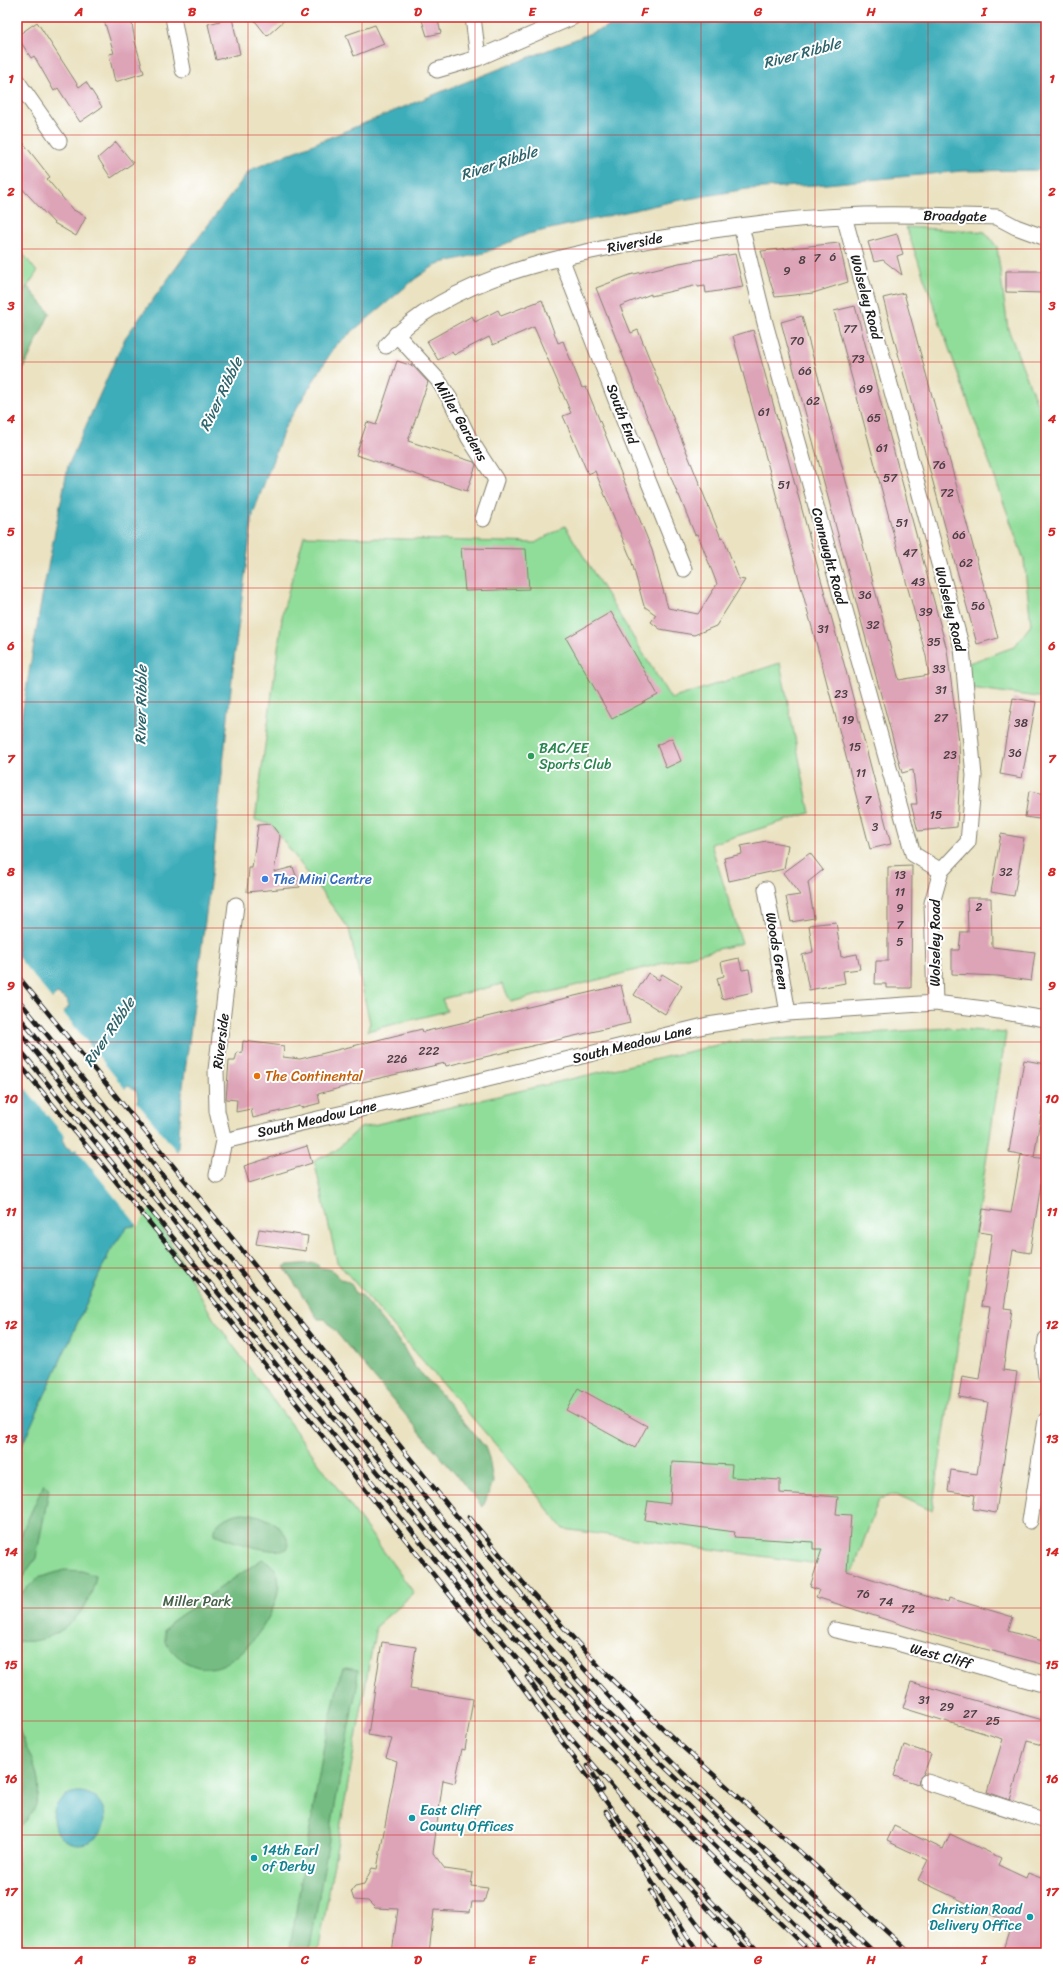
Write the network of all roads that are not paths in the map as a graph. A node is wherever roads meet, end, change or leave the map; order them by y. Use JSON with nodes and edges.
{"nodes":[{"id":1,"x":173,"y":17,"type":"edge"},
{"id":2,"x":473,"y":17,"type":"edge"},
{"id":3,"x":573,"y":17,"type":"edge"},
{"id":4,"x":478,"y":58,"type":"junction"},
{"id":5,"x":184,"y":70,"type":"dead end"},
{"id":6,"x":437,"y":70,"type":"dead end"},
{"id":7,"x":17,"y":82,"type":"edge"},
{"id":8,"x":59,"y":141,"type":"dead end"},
{"id":9,"x":844,"y":216,"type":"junction"},
{"id":10,"x":908,"y":216,"type":"joint"},
{"id":11,"x":740,"y":226,"type":"junction"},
{"id":12,"x":1046,"y":238,"type":"edge"},
{"id":13,"x":561,"y":258,"type":"junction"},
{"id":14,"x":396,"y":334,"type":"junction"},
{"id":15,"x":386,"y":346,"type":"dead end"},
{"id":16,"x":483,"y":519,"type":"dead end"},
{"id":17,"x":684,"y":569,"type":"dead end"},
{"id":18,"x":941,"y":871,"type":"junction"},
{"id":19,"x":766,"y":889,"type":"dead end"},
{"id":20,"x":236,"y":905,"type":"dead end"},
{"id":21,"x":935,"y":1003,"type":"junction"},
{"id":22,"x":788,"y":1013,"type":"junction"},
{"id":23,"x":1046,"y":1019,"type":"edge"},
{"id":24,"x":224,"y":1141,"type":"junction"},
{"id":25,"x":217,"y":1175,"type":"dead end"},
{"id":26,"x":1046,"y":1339,"type":"edge"},
{"id":27,"x":1046,"y":1376,"type":"edge"},
{"id":28,"x":1046,"y":1420,"type":"edge"},
{"id":29,"x":1030,"y":1521,"type":"dead end"},
{"id":30,"x":835,"y":1630,"type":"dead end"},
{"id":31,"x":1046,"y":1685,"type":"edge"},
{"id":32,"x":927,"y":1782,"type":"dead end"},
{"id":33,"x":1046,"y":1821,"type":"edge"}],
"edges":[{"from":1,"to":5,"type":"street"},
{"from":2,"to":4,"type":"street"},
{"from":3,"to":4,"type":"street"},
{"from":4,"to":6,"type":"street"},
{"from":7,"to":8,"type":"street"},
{"from":9,"to":10,"type":"street","name":"Riverside"},
{"from":9,"to":11,"type":"street","name":"Riverside"},
{"from":9,"to":18,"type":"street","name":"Wolseley Road"},
{"from":10,"to":12,"type":"street","name":"Broadgate"},
{"from":11,"to":13,"type":"street","name":"Riverside"},
{"from":11,"to":18,"type":"street","name":"Connaught Road"},
{"from":13,"to":14,"type":"street","name":"Riverside"},
{"from":13,"to":17,"type":"street","name":"South End"},
{"from":14,"to":15,"type":"street","name":"Riverside"},
{"from":14,"to":16,"type":"street","name":"Miller Gardens"},
{"from":18,"to":21,"type":"street","name":"Wolseley Road"},
{"from":19,"to":22,"type":"street","name":"Woods Green"},
{"from":20,"to":24,"type":"street","name":"Riverside"},
{"from":21,"to":22,"type":"street","name":"South Meadow Lane"},
{"from":21,"to":23,"type":"street","name":"South Meadow Lane"},
{"from":22,"to":24,"type":"street","name":"South Meadow Lane"},
{"from":24,"to":25,"type":"street","name":"Riverside"},
{"from":26,"to":27,"type":"street"},
{"from":28,"to":29,"type":"street"},
{"from":30,"to":31,"type":"street","name":"West Cliff"},
{"from":32,"to":33,"type":"street"}]}
